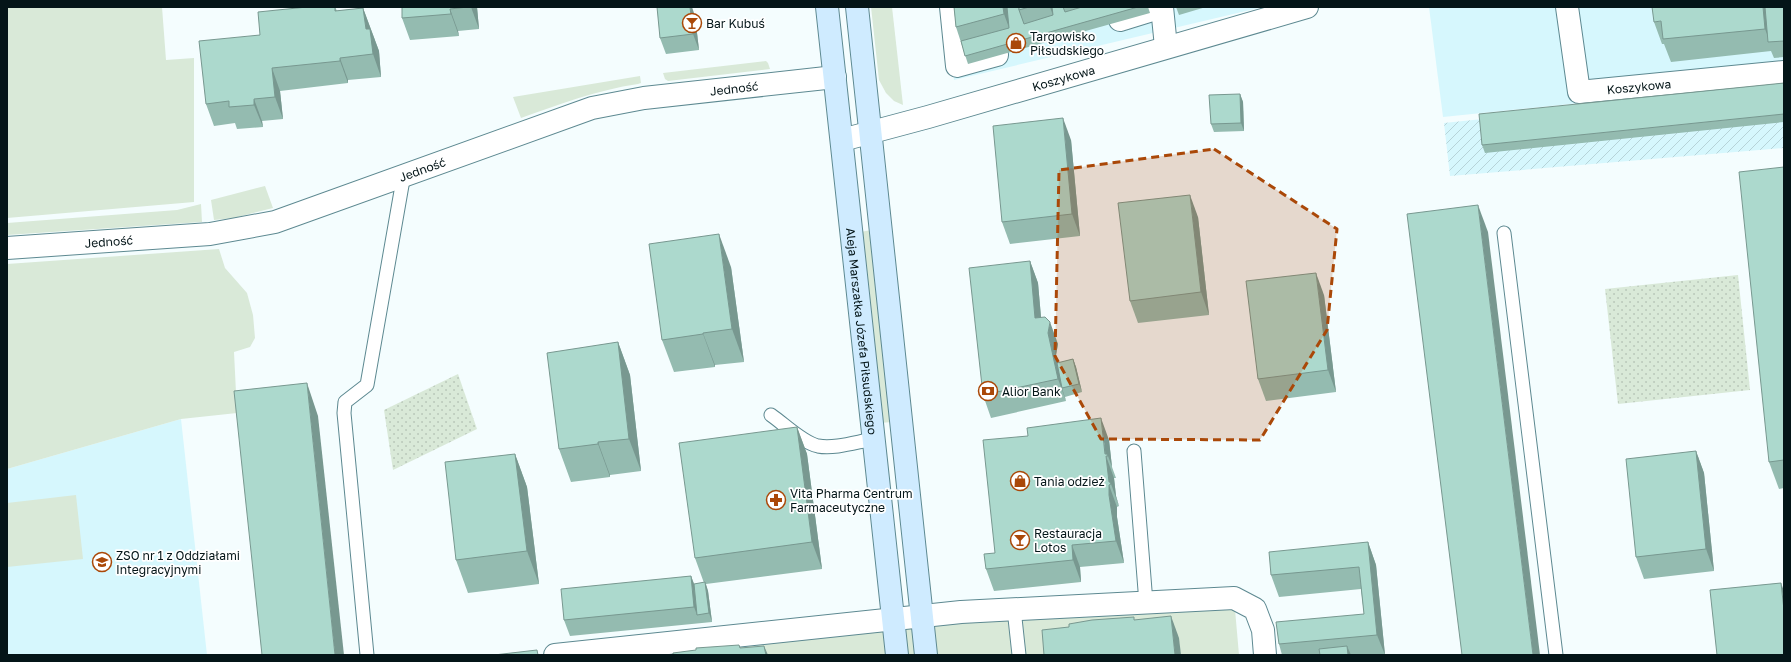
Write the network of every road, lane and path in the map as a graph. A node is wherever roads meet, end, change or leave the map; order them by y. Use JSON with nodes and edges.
{"nodes":[{"id":1,"x":827,"y":7,"type":"edge"},
{"id":2,"x":857,"y":7,"type":"edge"},
{"id":3,"x":951,"y":7,"type":"edge"},
{"id":4,"x":1162,"y":7,"type":"edge"},
{"id":5,"x":1307,"y":7,"type":"edge"},
{"id":6,"x":1568,"y":7,"type":"edge"},
{"id":7,"x":1101,"y":13,"type":"edge"},
{"id":8,"x":1166,"y":47,"type":"junction"},
{"id":9,"x":1013,"y":51,"type":"edge"},
{"id":10,"x":1784,"y":72,"type":"edge"},
{"id":11,"x":835,"y":77,"type":"junction"},
{"id":12,"x":870,"y":133,"type":"junction"},
{"id":13,"x":842,"y":140,"type":"junction"},
{"id":14,"x":404,"y":174,"type":"junction"},
{"id":15,"x":1504,"y":233,"type":"dead end"},
{"id":16,"x":7,"y":248,"type":"edge"},
{"id":17,"x":771,"y":415,"type":"dead end"},
{"id":18,"x":874,"y":439,"type":"junction"},
{"id":19,"x":1134,"y":451,"type":"dead end"},
{"id":20,"x":1146,"y":603,"type":"junction"},
{"id":21,"x":1014,"y":609,"type":"junction"},
{"id":22,"x":922,"y":616,"type":"junction"},
{"id":23,"x":893,"y":619,"type":"junction"},
{"id":24,"x":625,"y":651,"type":"edge"},
{"id":25,"x":367,"y":655,"type":"edge"},
{"id":26,"x":555,"y":655,"type":"edge"},
{"id":27,"x":897,"y":655,"type":"edge"},
{"id":28,"x":926,"y":655,"type":"edge"},
{"id":29,"x":1019,"y":655,"type":"edge"},
{"id":30,"x":1265,"y":655,"type":"edge"},
{"id":31,"x":1556,"y":655,"type":"edge"}],
"edges":[{"from":1,"to":11,"type":"street","name":"Aleja Marszałka Józefa Piłsudskiego"},
{"from":2,"to":12,"type":"street"},
{"from":3,"to":9,"type":"street"},
{"from":4,"to":7,"type":"street"},
{"from":4,"to":8,"type":"street"},
{"from":5,"to":8,"type":"street","name":"Koszykowa"},
{"from":6,"to":10,"type":"street","name":"Koszykowa"},
{"from":8,"to":12,"type":"street","name":"Koszykowa"},
{"from":11,"to":13,"type":"street","name":"Aleja Marszałka Józefa Piłsudskiego"},
{"from":11,"to":14,"type":"street","name":"Jedność"},
{"from":12,"to":13,"type":"street","name":"Koszykowa"},
{"from":12,"to":22,"type":"street"},
{"from":13,"to":18,"type":"street","name":"Aleja Marszałka Józefa Piłsudskiego"},
{"from":14,"to":16,"type":"street","name":"Jedność"},
{"from":14,"to":25,"type":"lane"},
{"from":15,"to":31,"type":"lane"},
{"from":17,"to":18,"type":"lane"},
{"from":18,"to":23,"type":"street","name":"Aleja Marszałka Józefa Piłsudskiego"},
{"from":19,"to":20,"type":"lane"},
{"from":20,"to":21,"type":"street"},
{"from":20,"to":30,"type":"street"},
{"from":21,"to":22,"type":"street"},
{"from":21,"to":29,"type":"lane"},
{"from":22,"to":23,"type":"street"},
{"from":22,"to":28,"type":"street"},
{"from":23,"to":24,"type":"street"},
{"from":23,"to":27,"type":"street","name":"Aleja Marszałka Józefa Piłsudskiego"},
{"from":24,"to":26,"type":"street"}]}
